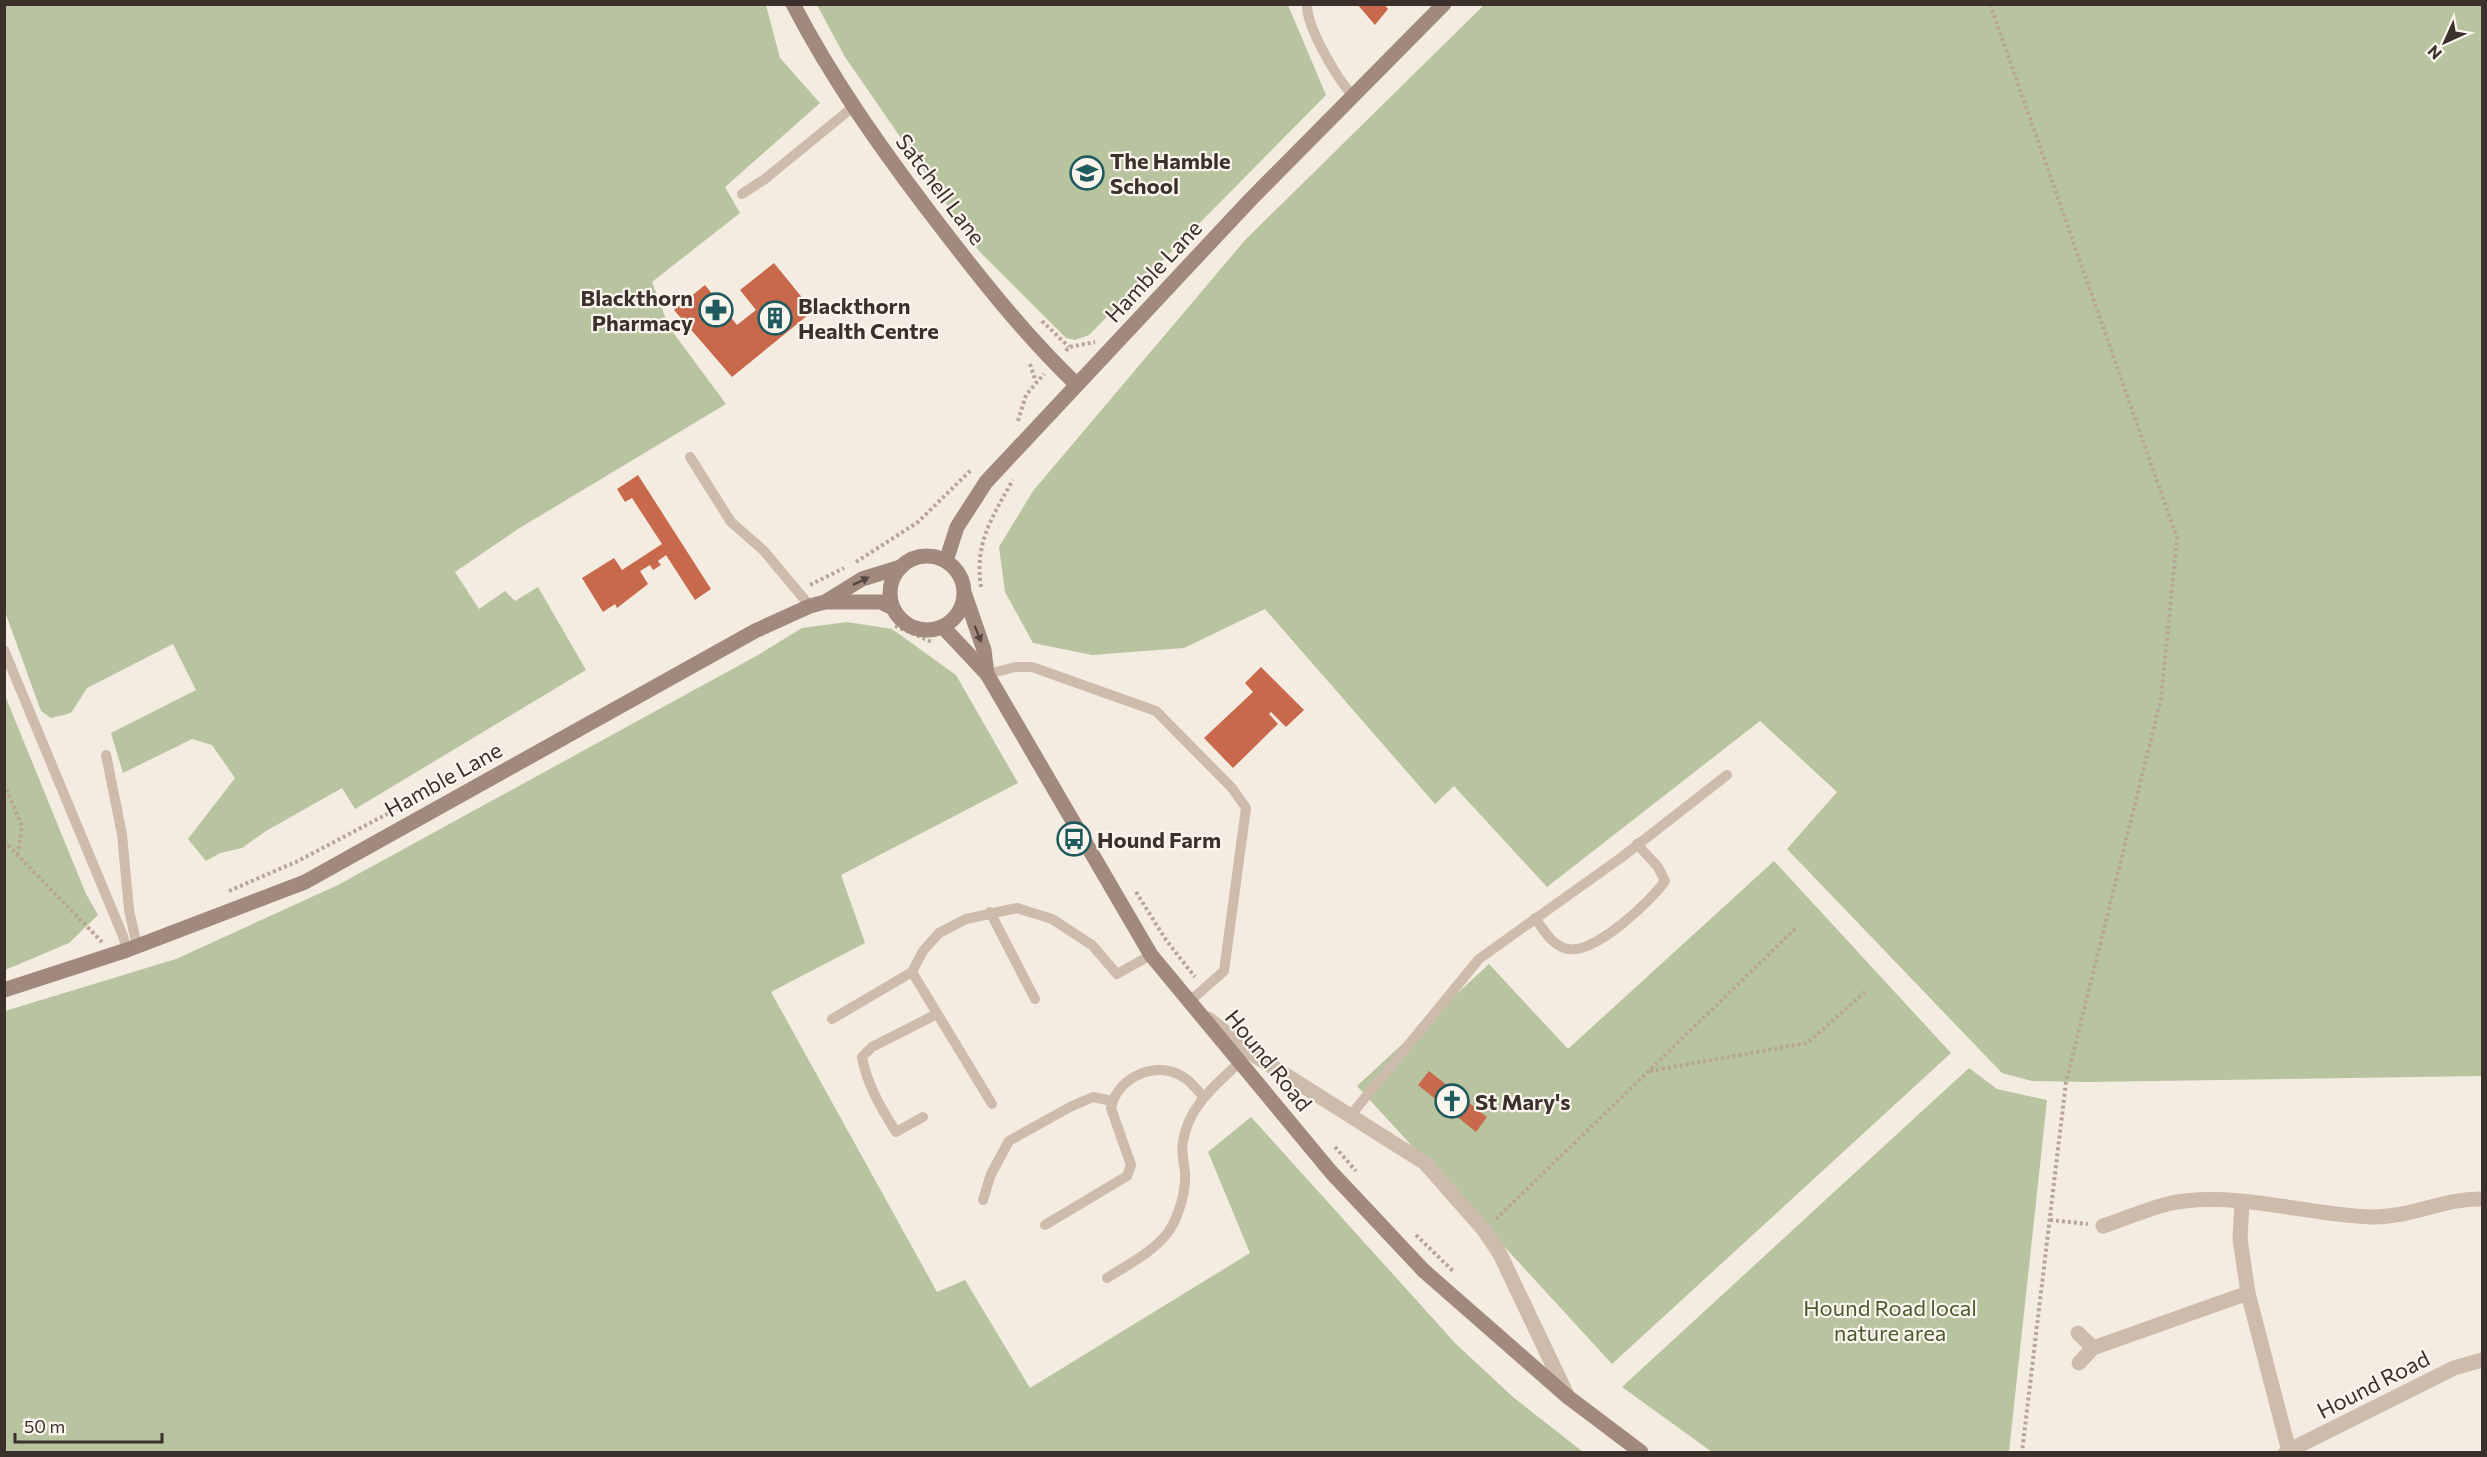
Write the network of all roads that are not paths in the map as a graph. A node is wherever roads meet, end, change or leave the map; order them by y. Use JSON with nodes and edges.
{"nodes":[{"id":1,"x":793,"y":4,"type":"edge"},
{"id":2,"x":1306,"y":4,"type":"edge"},
{"id":3,"x":1443,"y":4,"type":"edge"},
{"id":4,"x":1352,"y":95,"type":"junction"},
{"id":5,"x":853,"y":107,"type":"junction"},
{"id":6,"x":742,"y":194,"type":"dead end"},
{"id":7,"x":1076,"y":384,"type":"junction"},
{"id":8,"x":690,"y":457,"type":"dead end"},
{"id":9,"x":946,"y":561,"type":"junction"},
{"id":10,"x":901,"y":567,"type":"junction"},
{"id":11,"x":964,"y":595,"type":"junction"},
{"id":12,"x":817,"y":604,"type":"junction"},
{"id":13,"x":893,"y":608,"type":"junction"},
{"id":14,"x":943,"y":627,"type":"junction"},
{"id":15,"x":4,"y":650,"type":"edge"},
{"id":16,"x":987,"y":674,"type":"junction"},
{"id":17,"x":106,"y":755,"type":"dead end"},
{"id":18,"x":1727,"y":775,"type":"dead end"},
{"id":19,"x":1637,"y":844,"type":"junction"},
{"id":20,"x":990,"y":912,"type":"junction"},
{"id":21,"x":1535,"y":918,"type":"junction"},
{"id":22,"x":132,"y":948,"type":"junction"},
{"id":23,"x":1151,"y":954,"type":"junction"},
{"id":24,"x":912,"y":972,"type":"junction"},
{"id":25,"x":4,"y":990,"type":"edge"},
{"id":26,"x":1035,"y":999,"type":"dead end"},
{"id":27,"x":1191,"y":1000,"type":"junction"},
{"id":28,"x":1200,"y":1012,"type":"junction"},
{"id":29,"x":937,"y":1014,"type":"junction"},
{"id":30,"x":831,"y":1019,"type":"dead end"},
{"id":31,"x":1241,"y":1061,"type":"junction"},
{"id":32,"x":1203,"y":1096,"type":"junction"},
{"id":33,"x":1112,"y":1101,"type":"junction"},
{"id":34,"x":992,"y":1104,"type":"dead end"},
{"id":35,"x":1350,"y":1116,"type":"junction"},
{"id":36,"x":923,"y":1117,"type":"dead end"},
{"id":37,"x":2482,"y":1199,"type":"edge"},
{"id":38,"x":983,"y":1200,"type":"dead end"},
{"id":39,"x":2242,"y":1202,"type":"junction"},
{"id":40,"x":1045,"y":1225,"type":"dead end"},
{"id":41,"x":2103,"y":1226,"type":"road end"},
{"id":42,"x":1107,"y":1278,"type":"dead end"},
{"id":43,"x":2248,"y":1293,"type":"junction"},
{"id":44,"x":2078,"y":1333,"type":"dead end"},
{"id":45,"x":2093,"y":1348,"type":"junction"},
{"id":46,"x":2482,"y":1360,"type":"edge"},
{"id":47,"x":2079,"y":1363,"type":"dead end"},
{"id":48,"x":1568,"y":1397,"type":"junction"},
{"id":49,"x":1641,"y":1452,"type":"edge"},
{"id":50,"x":2287,"y":1452,"type":"edge"}],
"edges":[{"from":1,"to":5,"type":"main road","name":"Satchell Lane"},
{"from":2,"to":4,"type":"lane"},
{"from":3,"to":4,"type":"main road","name":"Hamble Lane"},
{"from":4,"to":7,"type":"main road","name":"Hamble Lane"},
{"from":5,"to":6,"type":"lane"},
{"from":5,"to":7,"type":"main road","name":"Satchell Lane"},
{"from":7,"to":9,"type":"main road","name":"Hamble Lane"},
{"from":8,"to":12,"type":"lane"},
{"from":9,"to":10,"type":"main road"},
{"from":9,"to":11,"type":"main road"},
{"from":12,"to":10,"type":"main road","one_way":true},
{"from":10,"to":13,"type":"main road"},
{"from":11,"to":14,"type":"main road"},
{"from":11,"to":16,"type":"main road","one_way":true},
{"from":12,"to":13,"type":"main road","name":"Hamble Lane"},
{"from":12,"to":22,"type":"main road","name":"Hamble Lane"},
{"from":13,"to":14,"type":"main road"},
{"from":14,"to":16,"type":"main road","name":"Hound Road"},
{"from":15,"to":22,"type":"lane"},
{"from":16,"to":23,"type":"main road","name":"Hound Road"},
{"from":16,"to":27,"type":"lane"},
{"from":17,"to":22,"type":"lane"},
{"from":18,"to":19,"type":"lane"},
{"from":19,"to":21,"type":"lane"},
{"from":19,"to":21,"type":"lane"},
{"from":20,"to":23,"type":"lane"},
{"from":20,"to":24,"type":"lane"},
{"from":20,"to":26,"type":"lane"},
{"from":21,"to":35,"type":"lane"},
{"from":22,"to":25,"type":"main road","name":"Hamble Lane"},
{"from":23,"to":27,"type":"main road","name":"Hound Road"},
{"from":24,"to":29,"type":"lane"},
{"from":24,"to":30,"type":"lane"},
{"from":27,"to":28,"type":"main road","name":"Hound Road"},
{"from":28,"to":31,"type":"main road","name":"Hound Road"},
{"from":28,"to":35,"type":"street"},
{"from":29,"to":34,"type":"lane"},
{"from":29,"to":36,"type":"lane"},
{"from":31,"to":32,"type":"lane"},
{"from":31,"to":48,"type":"main road","name":"Hound Road"},
{"from":32,"to":33,"type":"lane"},
{"from":32,"to":42,"type":"lane"},
{"from":33,"to":38,"type":"lane"},
{"from":33,"to":40,"type":"lane"},
{"from":35,"to":48,"type":"street"},
{"from":37,"to":39,"type":"street"},
{"from":39,"to":41,"type":"street"},
{"from":39,"to":43,"type":"street"},
{"from":43,"to":45,"type":"street"},
{"from":43,"to":50,"type":"street"},
{"from":44,"to":45,"type":"street"},
{"from":45,"to":47,"type":"street"},
{"from":46,"to":50,"type":"street","name":"Hound Road"},
{"from":48,"to":49,"type":"main road","name":"Hound Road"}]}
